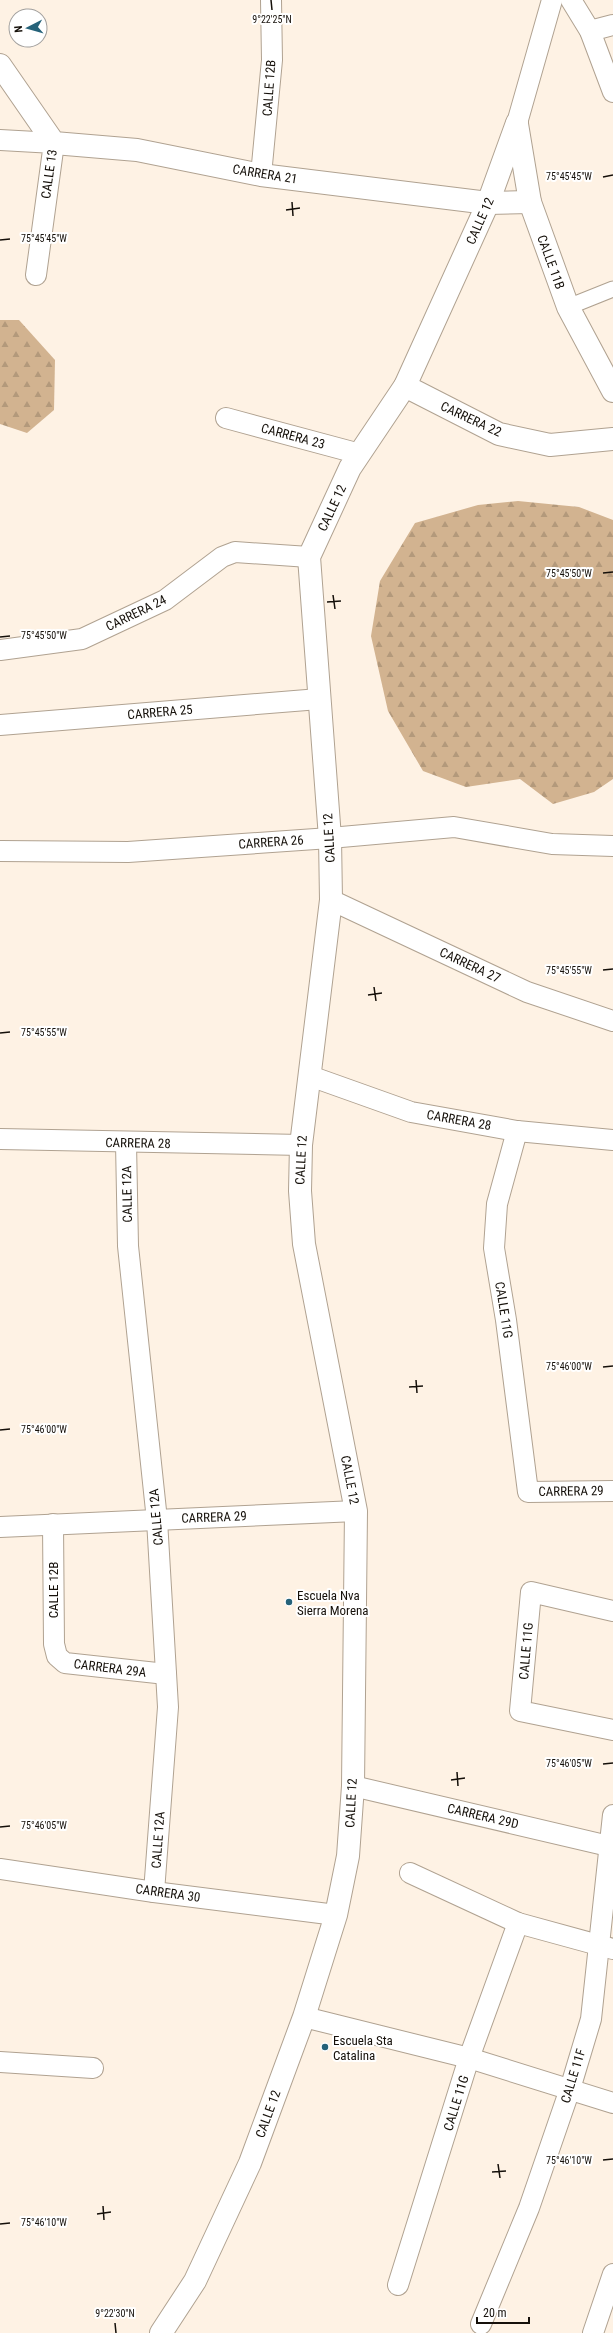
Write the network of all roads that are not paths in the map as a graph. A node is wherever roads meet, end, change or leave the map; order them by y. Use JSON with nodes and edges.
{"nodes":[{"id":1,"x":272,"y":0,"type":"edge"},
{"id":2,"x":552,"y":0,"type":"edge"},
{"id":3,"x":571,"y":0,"type":"edge"},
{"id":4,"x":613,"y":25,"type":"edge"},
{"id":5,"x":590,"y":31,"type":"junction"},
{"id":6,"x":0,"y":65,"type":"edge"},
{"id":7,"x":613,"y":92,"type":"edge"},
{"id":8,"x":517,"y":123,"type":"junction"},
{"id":9,"x":0,"y":140,"type":"edge"},
{"id":10,"x":54,"y":143,"type":"junction"},
{"id":11,"x":262,"y":175,"type":"junction"},
{"id":12,"x":530,"y":202,"type":"junction"},
{"id":13,"x":488,"y":203,"type":"junction"},
{"id":14,"x":36,"y":275,"type":"dead end"},
{"id":15,"x":613,"y":288,"type":"edge"},
{"id":16,"x":568,"y":307,"type":"junction"},
{"id":17,"x":404,"y":386,"type":"junction"},
{"id":18,"x":613,"y":391,"type":"edge"},
{"id":19,"x":226,"y":418,"type":"dead end"},
{"id":20,"x":613,"y":439,"type":"edge"},
{"id":21,"x":360,"y":454,"type":"junction"},
{"id":22,"x":309,"y":557,"type":"junction"},
{"id":23,"x":0,"y":650,"type":"edge"},
{"id":24,"x":319,"y":699,"type":"junction"},
{"id":25,"x":0,"y":725,"type":"edge"},
{"id":26,"x":330,"y":838,"type":"junction"},
{"id":27,"x":613,"y":846,"type":"edge"},
{"id":28,"x":0,"y":851,"type":"edge"},
{"id":29,"x":331,"y":900,"type":"junction"},
{"id":30,"x":613,"y":1021,"type":"edge"},
{"id":31,"x":310,"y":1076,"type":"junction"},
{"id":32,"x":517,"y":1131,"type":"junction"},
{"id":33,"x":0,"y":1139,"type":"edge"},
{"id":34,"x":613,"y":1140,"type":"edge"},
{"id":35,"x":126,"y":1143,"type":"junction"},
{"id":36,"x":301,"y":1145,"type":"junction"},
{"id":37,"x":613,"y":1491,"type":"edge"},
{"id":38,"x":528,"y":1492,"type":"joint"},
{"id":39,"x":356,"y":1511,"type":"junction"},
{"id":40,"x":157,"y":1520,"type":"junction"},
{"id":41,"x":53,"y":1524,"type":"junction"},
{"id":42,"x":0,"y":1527,"type":"edge"},
{"id":43,"x":613,"y":1611,"type":"edge"},
{"id":44,"x":57,"y":1656,"type":"joint"},
{"id":45,"x":166,"y":1674,"type":"junction"},
{"id":46,"x":613,"y":1730,"type":"edge"},
{"id":47,"x":353,"y":1786,"type":"junction"},
{"id":48,"x":613,"y":1815,"type":"edge"},
{"id":49,"x":612,"y":1846,"type":"edge"},
{"id":50,"x":0,"y":1869,"type":"edge"},
{"id":51,"x":410,"y":1873,"type":"dead end"},
{"id":52,"x":154,"y":1892,"type":"junction"},
{"id":53,"x":336,"y":1915,"type":"junction"},
{"id":54,"x":518,"y":1923,"type":"junction"},
{"id":55,"x":606,"y":1947,"type":"edge"},
{"id":56,"x":304,"y":2017,"type":"junction"},
{"id":57,"x":470,"y":2058,"type":"junction"},
{"id":58,"x":0,"y":2062,"type":"edge"},
{"id":59,"x":93,"y":2068,"type":"dead end"},
{"id":60,"x":570,"y":2090,"type":"junction"},
{"id":61,"x":613,"y":2103,"type":"edge"},
{"id":62,"x":613,"y":2274,"type":"edge"},
{"id":63,"x":398,"y":2285,"type":"dead end"},
{"id":64,"x":481,"y":2324,"type":"dead end"},
{"id":65,"x":161,"y":2333,"type":"edge"},
{"id":66,"x":593,"y":2333,"type":"edge"}],
"edges":[{"from":1,"to":11,"type":"street","name":"CALLE 12B"},
{"from":2,"to":8,"type":"street","name":"CALLE 12"},
{"from":3,"to":5,"type":"street"},
{"from":4,"to":5,"type":"street"},
{"from":5,"to":7,"type":"street"},
{"from":6,"to":10,"type":"street","name":"CALLE 13"},
{"from":8,"to":12,"type":"street","name":"CALLE 11B"},
{"from":8,"to":13,"type":"street","name":"CALLE 12"},
{"from":9,"to":10,"type":"street","name":"CARRERA 21"},
{"from":10,"to":11,"type":"street","name":"CARRERA 21"},
{"from":10,"to":14,"type":"street","name":"CALLE 13"},
{"from":11,"to":13,"type":"street","name":"CARRERA 21"},
{"from":12,"to":13,"type":"street","name":"CARRERA 21"},
{"from":12,"to":16,"type":"street","name":"CALLE 11B"},
{"from":13,"to":17,"type":"street","name":"CALLE 12"},
{"from":15,"to":16,"type":"street"},
{"from":16,"to":18,"type":"street","name":"CALLE 11B"},
{"from":17,"to":20,"type":"street","name":"CARRERA 22"},
{"from":17,"to":21,"type":"street","name":"CALLE 12"},
{"from":19,"to":21,"type":"street","name":"CARRERA 23"},
{"from":21,"to":22,"type":"street","name":"CALLE 12"},
{"from":22,"to":23,"type":"street","name":"CARRERA 24"},
{"from":22,"to":24,"type":"street","name":"CALLE 12"},
{"from":24,"to":25,"type":"street","name":"CARRERA 25"},
{"from":24,"to":26,"type":"street","name":"CALLE 12"},
{"from":26,"to":27,"type":"street","name":"CARRERA 26"},
{"from":26,"to":28,"type":"street","name":"CARRERA 26"},
{"from":26,"to":29,"type":"street","name":"CALLE 12"},
{"from":29,"to":30,"type":"street","name":"CARRERA 27"},
{"from":29,"to":31,"type":"street","name":"CALLE 12"},
{"from":31,"to":32,"type":"street","name":"CARRERA 28"},
{"from":31,"to":36,"type":"street","name":"CALLE 12"},
{"from":32,"to":34,"type":"street","name":"CARRERA 28"},
{"from":32,"to":38,"type":"street","name":"CALLE 11G"},
{"from":33,"to":35,"type":"street","name":"CARRERA 28"},
{"from":35,"to":36,"type":"street","name":"CARRERA 28"},
{"from":35,"to":40,"type":"street","name":"CALLE 12A"},
{"from":36,"to":39,"type":"street","name":"CALLE 12"},
{"from":37,"to":38,"type":"street","name":"CARRERA 29"},
{"from":39,"to":40,"type":"street","name":"CARRERA 29"},
{"from":39,"to":47,"type":"street","name":"CALLE 12"},
{"from":40,"to":41,"type":"street","name":"CARRERA 29"},
{"from":40,"to":45,"type":"street","name":"CALLE 12A"},
{"from":41,"to":42,"type":"street","name":"CARRERA 29"},
{"from":41,"to":44,"type":"street","name":"CALLE 12B"},
{"from":43,"to":46,"type":"street","name":"CALLE 11G"},
{"from":44,"to":45,"type":"street","name":"CARRERA 29A"},
{"from":45,"to":52,"type":"street","name":"CALLE 12A"},
{"from":47,"to":49,"type":"street","name":"CARRERA 29D"},
{"from":47,"to":53,"type":"street","name":"CALLE 12"},
{"from":48,"to":49,"type":"street","name":"CALLE 11F"},
{"from":49,"to":55,"type":"street","name":"CALLE 11F"},
{"from":50,"to":52,"type":"street","name":"CARRERA 30"},
{"from":51,"to":54,"type":"street"},
{"from":52,"to":53,"type":"street","name":"CARRERA 30"},
{"from":53,"to":56,"type":"street","name":"CALLE 12"},
{"from":54,"to":55,"type":"street"},
{"from":54,"to":57,"type":"street","name":"CALLE 11G"},
{"from":55,"to":60,"type":"street","name":"CALLE 11F"},
{"from":56,"to":57,"type":"street"},
{"from":56,"to":65,"type":"street","name":"CALLE 12"},
{"from":57,"to":60,"type":"street"},
{"from":57,"to":63,"type":"street","name":"CALLE 11G"},
{"from":58,"to":59,"type":"street"},
{"from":60,"to":61,"type":"street"},
{"from":60,"to":64,"type":"street","name":"CALLE 11F"},
{"from":62,"to":66,"type":"street"}]}
